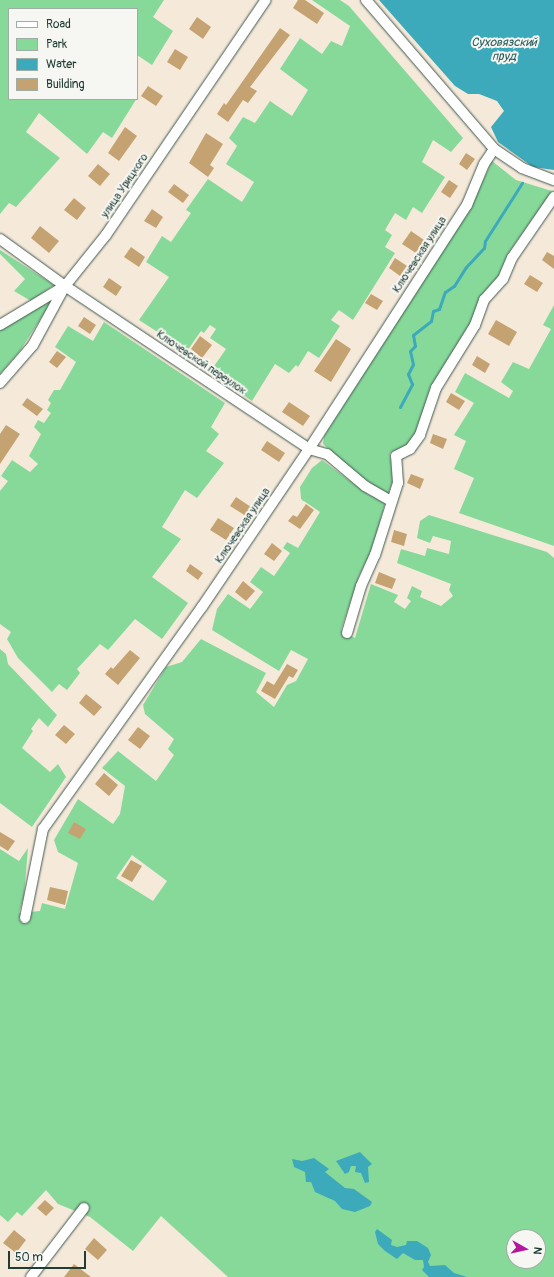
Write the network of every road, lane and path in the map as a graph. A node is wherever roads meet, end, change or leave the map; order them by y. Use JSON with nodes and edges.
{"nodes":[{"id":1,"x":266,"y":0,"type":"edge"},
{"id":2,"x":366,"y":0,"type":"edge"},
{"id":3,"x":494,"y":149,"type":"junction"},
{"id":4,"x":554,"y":180,"type":"edge"},
{"id":5,"x":554,"y":197,"type":"edge"},
{"id":6,"x":0,"y":239,"type":"edge"},
{"id":7,"x":65,"y":286,"type":"junction"},
{"id":8,"x":0,"y":326,"type":"edge"},
{"id":9,"x":0,"y":383,"type":"edge"},
{"id":10,"x":309,"y":449,"type":"junction"},
{"id":11,"x":391,"y":501,"type":"junction"},
{"id":12,"x":347,"y":634,"type":"dead end"},
{"id":13,"x":25,"y":918,"type":"dead end"},
{"id":14,"x":84,"y":1208,"type":"dead end"},
{"id":15,"x":30,"y":1277,"type":"edge"}],
"edges":[{"from":1,"to":7,"type":"street","name":"улица Урицкого"},
{"from":2,"to":3,"type":"street"},
{"from":3,"to":4,"type":"street"},
{"from":3,"to":10,"type":"street","name":"Ключевская улица"},
{"from":5,"to":11,"type":"street"},
{"from":6,"to":7,"type":"street","name":"Ключевской переулок"},
{"from":7,"to":8,"type":"street"},
{"from":7,"to":9,"type":"street","name":"улица Урицкого"},
{"from":7,"to":10,"type":"street","name":"Ключевской переулок"},
{"from":10,"to":11,"type":"street","name":"Ключевской переулок"},
{"from":10,"to":13,"type":"street","name":"Ключевская улица"},
{"from":11,"to":12,"type":"street"},
{"from":14,"to":15,"type":"street"}]}
